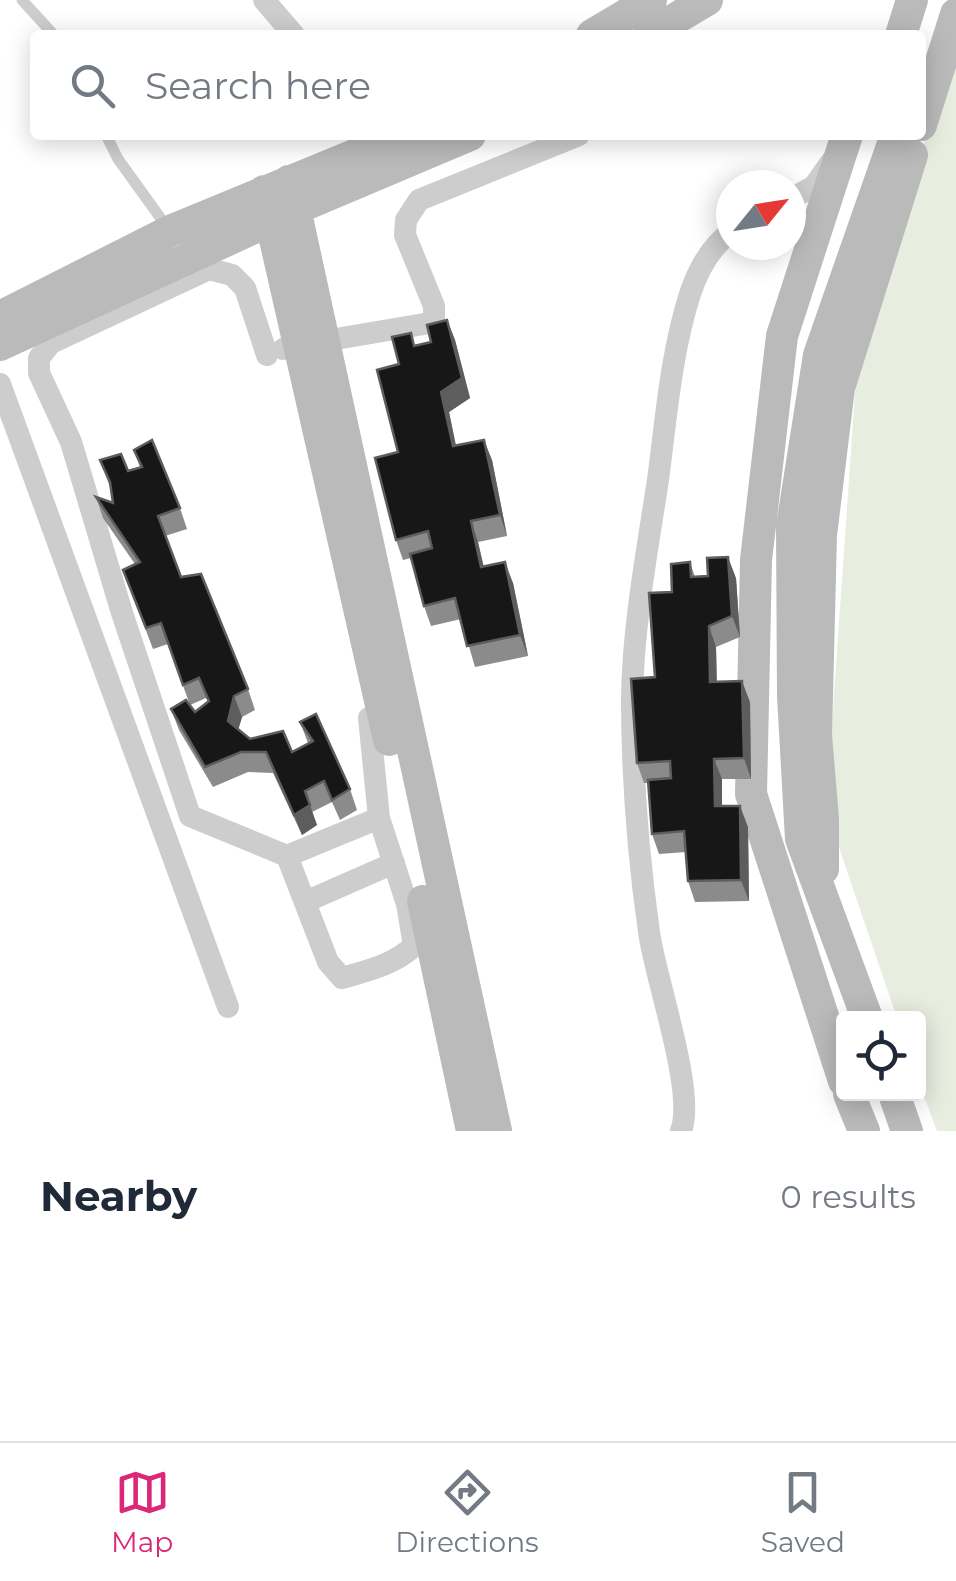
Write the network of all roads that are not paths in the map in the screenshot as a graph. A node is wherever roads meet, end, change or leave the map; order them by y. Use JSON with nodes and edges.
{"nodes":[{"id":1,"x":22,"y":0,"type":"edge"},
{"id":2,"x":264,"y":0,"type":"edge"},
{"id":3,"x":651,"y":0,"type":"edge"},
{"id":4,"x":890,"y":0,"type":"edge"},
{"id":5,"x":912,"y":0,"type":"edge"},
{"id":6,"x":943,"y":0,"type":"edge"},
{"id":7,"x":695,"y":3,"type":"edge"},
{"id":8,"x":956,"y":14,"type":"edge"},
{"id":9,"x":49,"y":30,"type":"edge"},
{"id":10,"x":290,"y":30,"type":"edge"},
{"id":11,"x":600,"y":30,"type":"edge"},
{"id":12,"x":655,"y":30,"type":"edge"},
{"id":13,"x":881,"y":30,"type":"edge"},
{"id":14,"x":903,"y":30,"type":"edge"},
{"id":15,"x":926,"y":49,"type":"edge"},
{"id":16,"x":926,"y":109,"type":"edge"},
{"id":17,"x":109,"y":140,"type":"edge"},
{"id":18,"x":385,"y":140,"type":"edge"},
{"id":19,"x":455,"y":140,"type":"edge"},
{"id":20,"x":567,"y":140,"type":"edge"},
{"id":21,"x":834,"y":140,"type":"edge"},
{"id":22,"x":846,"y":140,"type":"edge"},
{"id":23,"x":867,"y":140,"type":"edge"},
{"id":24,"x":894,"y":140,"type":"edge"},
{"id":25,"x":916,"y":140,"type":"edge"},
{"id":26,"x":806,"y":191,"type":"edge"},
{"id":27,"x":280,"y":200,"type":"junction"},
{"id":28,"x":170,"y":231,"type":"junction"},
{"id":29,"x":716,"y":247,"type":"edge"},
{"id":30,"x":0,"y":317,"type":"edge"},
{"id":31,"x":0,"y":345,"type":"edge"},
{"id":32,"x":293,"y":347,"type":"junction"},
{"id":33,"x":0,"y":384,"type":"edge"},
{"id":34,"x":393,"y":707,"type":"junction"},
{"id":35,"x":379,"y":818,"type":"junction"},
{"id":36,"x":287,"y":856,"type":"junction"},
{"id":37,"x":772,"y":859,"type":"junction"},
{"id":38,"x":394,"y":863,"type":"junction"},
{"id":39,"x":822,"y":898,"type":"junction"},
{"id":40,"x":305,"y":902,"type":"junction"},
{"id":41,"x":228,"y":1007,"type":"dead end"},
{"id":42,"x":864,"y":1011,"type":"edge"},
{"id":43,"x":836,"y":1056,"type":"edge"},
{"id":44,"x":852,"y":1101,"type":"edge"},
{"id":45,"x":897,"y":1101,"type":"edge"},
{"id":46,"x":472,"y":1131,"type":"edge"},
{"id":47,"x":496,"y":1131,"type":"edge"},
{"id":48,"x":681,"y":1131,"type":"edge"},
{"id":49,"x":864,"y":1131,"type":"edge"},
{"id":50,"x":908,"y":1131,"type":"edge"}],
"edges":[{"from":1,"to":9,"type":"lane"},
{"from":2,"to":10,"type":"street"},
{"from":3,"to":11,"type":"street"},
{"from":4,"to":13,"type":"street"},
{"from":5,"to":14,"type":"street"},
{"from":6,"to":15,"type":"street"},
{"from":7,"to":12,"type":"street"},
{"from":8,"to":16,"type":"street"},
{"from":17,"to":28,"type":"lane"},
{"from":18,"to":27,"type":"street"},
{"from":19,"to":27,"type":"street"},
{"from":20,"to":32,"type":"street"},
{"from":21,"to":26,"type":"street"},
{"from":22,"to":37,"type":"street"},
{"from":23,"to":37,"type":"street"},
{"from":24,"to":39,"type":"street"},
{"from":25,"to":39,"type":"street"},
{"from":27,"to":28,"type":"street"},
{"from":27,"to":31,"type":"street"},
{"from":27,"to":32,"type":"street"},
{"from":28,"to":30,"type":"street"},
{"from":29,"to":48,"type":"street"},
{"from":32,"to":34,"type":"street"},
{"from":32,"to":36,"type":"street"},
{"from":33,"to":41,"type":"street"},
{"from":34,"to":35,"type":"street"},
{"from":34,"to":46,"type":"street"},
{"from":34,"to":47,"type":"street"},
{"from":35,"to":36,"type":"street"},
{"from":35,"to":38,"type":"street"},
{"from":36,"to":40,"type":"street"},
{"from":37,"to":43,"type":"street"},
{"from":38,"to":40,"type":"street"},
{"from":38,"to":40,"type":"street"},
{"from":39,"to":42,"type":"street"},
{"from":44,"to":49,"type":"street"},
{"from":45,"to":50,"type":"street"}]}
